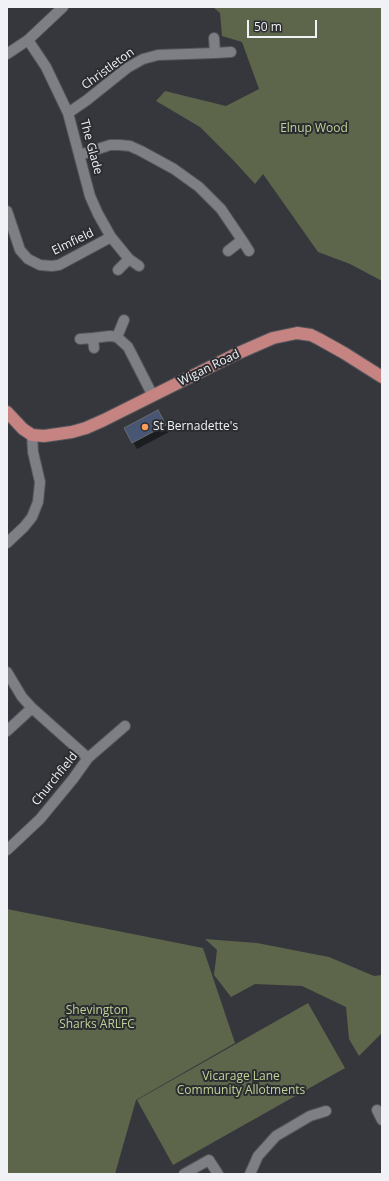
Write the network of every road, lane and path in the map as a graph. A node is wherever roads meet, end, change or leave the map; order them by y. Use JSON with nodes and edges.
{"nodes":[{"id":1,"x":63,"y":7,"type":"edge"},
{"id":2,"x":214,"y":38,"type":"dead end"},
{"id":3,"x":28,"y":40,"type":"junction"},
{"id":4,"x":231,"y":52,"type":"dead end"},
{"id":5,"x":215,"y":53,"type":"junction"},
{"id":6,"x":7,"y":54,"type":"edge"},
{"id":7,"x":68,"y":113,"type":"junction"},
{"id":8,"x":80,"y":155,"type":"junction"},
{"id":9,"x":7,"y":212,"type":"edge"},
{"id":10,"x":110,"y":237,"type":"junction"},
{"id":11,"x":242,"y":240,"type":"junction"},
{"id":12,"x":228,"y":251,"type":"dead end"},
{"id":13,"x":249,"y":251,"type":"dead end"},
{"id":14,"x":130,"y":259,"type":"junction"},
{"id":15,"x":139,"y":266,"type":"dead end"},
{"id":16,"x":118,"y":270,"type":"dead end"},
{"id":17,"x":124,"y":320,"type":"dead end"},
{"id":18,"x":117,"y":337,"type":"junction"},
{"id":19,"x":80,"y":339,"type":"dead end"},
{"id":20,"x":382,"y":377,"type":"edge"},
{"id":21,"x":153,"y":396,"type":"junction"},
{"id":22,"x":7,"y":412,"type":"edge"},
{"id":23,"x":32,"y":435,"type":"junction"},
{"id":24,"x":7,"y":543,"type":"edge"},
{"id":25,"x":7,"y":672,"type":"edge"},
{"id":26,"x":32,"y":708,"type":"junction"},
{"id":27,"x":125,"y":726,"type":"dead end"},
{"id":28,"x":7,"y":731,"type":"edge"},
{"id":29,"x":88,"y":758,"type":"junction"},
{"id":30,"x":7,"y":850,"type":"edge"},
{"id":31,"x":377,"y":1110,"type":"dead end"},
{"id":32,"x":326,"y":1111,"type":"dead end"},
{"id":33,"x":382,"y":1120,"type":"edge"},
{"id":34,"x":184,"y":1174,"type":"edge"},
{"id":35,"x":218,"y":1174,"type":"edge"},
{"id":36,"x":250,"y":1174,"type":"edge"}],
"edges":[{"from":1,"to":3,"type":"street"},
{"from":2,"to":5,"type":"street"},
{"from":3,"to":6,"type":"street"},
{"from":3,"to":7,"type":"street","name":"The Glade"},
{"from":4,"to":5,"type":"street","name":"Christleton"},
{"from":5,"to":7,"type":"street","name":"Christleton"},
{"from":7,"to":8,"type":"street","name":"The Glade"},
{"from":8,"to":10,"type":"street","name":"The Glade"},
{"from":8,"to":11,"type":"street"},
{"from":9,"to":10,"type":"street","name":"Elmfield"},
{"from":10,"to":14,"type":"street","name":"The Glade"},
{"from":11,"to":12,"type":"street"},
{"from":11,"to":13,"type":"street"},
{"from":14,"to":15,"type":"street","name":"The Glade"},
{"from":14,"to":16,"type":"street"},
{"from":17,"to":18,"type":"street"},
{"from":18,"to":19,"type":"street"},
{"from":18,"to":21,"type":"street"},
{"from":20,"to":21,"type":"main road","name":"Wigan Road"},
{"from":21,"to":23,"type":"main road","name":"Wigan Road"},
{"from":22,"to":23,"type":"main road"},
{"from":23,"to":24,"type":"street"},
{"from":25,"to":26,"type":"street"},
{"from":26,"to":28,"type":"street"},
{"from":26,"to":29,"type":"street"},
{"from":27,"to":29,"type":"street","name":"Churchfield"},
{"from":29,"to":30,"type":"street","name":"Churchfield"},
{"from":31,"to":33,"type":"street"},
{"from":32,"to":36,"type":"street"},
{"from":34,"to":35,"type":"street"}]}
